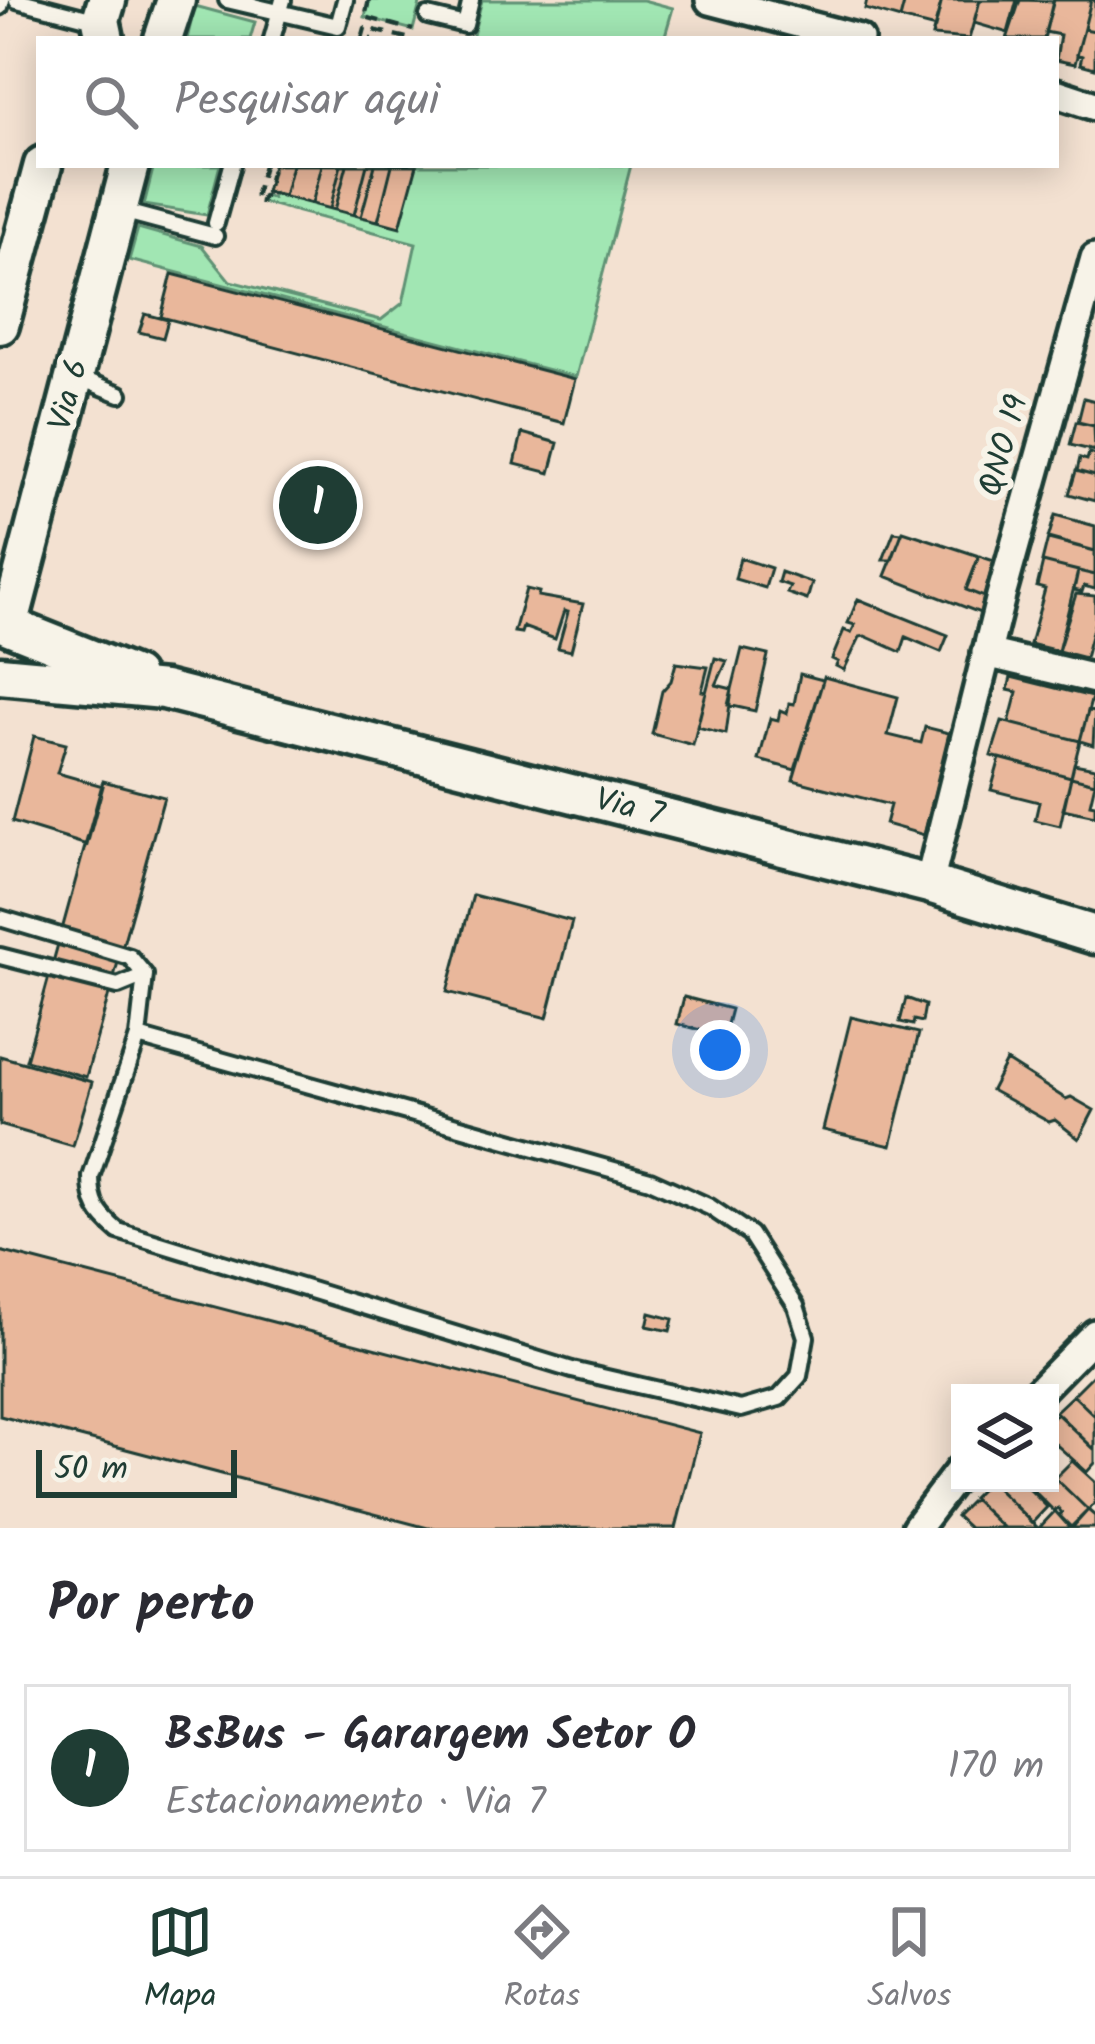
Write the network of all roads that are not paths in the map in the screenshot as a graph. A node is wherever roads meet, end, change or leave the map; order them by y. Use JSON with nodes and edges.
{"nodes":[{"id":1,"x":17,"y":0,"type":"edge"},
{"id":2,"x":176,"y":0,"type":"edge"},
{"id":3,"x":227,"y":0,"type":"edge"},
{"id":4,"x":345,"y":0,"type":"edge"},
{"id":5,"x":471,"y":0,"type":"edge"},
{"id":6,"x":710,"y":0,"type":"edge"},
{"id":7,"x":281,"y":6,"type":"edge"},
{"id":8,"x":428,"y":16,"type":"dead end"},
{"id":9,"x":92,"y":19,"type":"edge"},
{"id":10,"x":463,"y":32,"type":"edge"},
{"id":11,"x":163,"y":36,"type":"edge"},
{"id":12,"x":273,"y":36,"type":"edge"},
{"id":13,"x":848,"y":36,"type":"edge"},
{"id":14,"x":1059,"y":94,"type":"edge"},
{"id":15,"x":1095,"y":106,"type":"edge"},
{"id":16,"x":42,"y":168,"type":"edge"},
{"id":17,"x":129,"y":168,"type":"edge"},
{"id":18,"x":231,"y":168,"type":"edge"},
{"id":19,"x":118,"y":210,"type":"junction"},
{"id":20,"x":1095,"y":258,"type":"edge"},
{"id":21,"x":0,"y":325,"type":"edge"},
{"id":22,"x":75,"y":376,"type":"junction"},
{"id":23,"x":120,"y":394,"type":"dead end"},
{"id":24,"x":4,"y":618,"type":"edge"},
{"id":25,"x":986,"y":653,"type":"junction"},
{"id":26,"x":0,"y":671,"type":"edge"},
{"id":27,"x":1095,"y":679,"type":"edge"},
{"id":28,"x":164,"y":690,"type":"junction"},
{"id":29,"x":929,"y":884,"type":"junction"},
{"id":30,"x":0,"y":918,"type":"edge"},
{"id":31,"x":1095,"y":934,"type":"edge"},
{"id":32,"x":0,"y":956,"type":"edge"},
{"id":33,"x":145,"y":975,"type":"junction"},
{"id":34,"x":138,"y":1037,"type":"junction"},
{"id":35,"x":1095,"y":1334,"type":"edge"},
{"id":36,"x":1045,"y":1384,"type":"edge"},
{"id":37,"x":951,"y":1482,"type":"edge"},
{"id":38,"x":916,"y":1528,"type":"edge"}],
"edges":[{"from":1,"to":9,"type":"lane"},
{"from":2,"to":11,"type":"main road"},
{"from":3,"to":7,"type":"lane"},
{"from":4,"to":7,"type":"lane"},
{"from":5,"to":10,"type":"lane"},
{"from":6,"to":13,"type":"street"},
{"from":7,"to":12,"type":"lane"},
{"from":8,"to":10,"type":"lane"},
{"from":14,"to":15,"type":"street"},
{"from":16,"to":21,"type":"main road"},
{"from":17,"to":19,"type":"main road","name":"Via 6"},
{"from":18,"to":19,"type":"lane"},
{"from":19,"to":22,"type":"main road","name":"Via 6"},
{"from":20,"to":25,"type":"street","name":"QNO 19"},
{"from":22,"to":23,"type":"lane"},
{"from":22,"to":24,"type":"main road","name":"Via 6"},
{"from":24,"to":26,"type":"main road","name":"Via 6"},
{"from":24,"to":28,"type":"main road","name":"Via 7"},
{"from":25,"to":27,"type":"street"},
{"from":25,"to":29,"type":"street","name":"QNO 19"},
{"from":26,"to":28,"type":"main road","name":"Via 7"},
{"from":28,"to":29,"type":"main road","name":"Via 7"},
{"from":29,"to":31,"type":"main road","name":"Via 7"},
{"from":30,"to":33,"type":"lane"},
{"from":32,"to":33,"type":"lane"},
{"from":33,"to":34,"type":"lane"},
{"from":34,"to":34,"type":"lane"},
{"from":35,"to":36,"type":"street"},
{"from":37,"to":38,"type":"street"}]}
